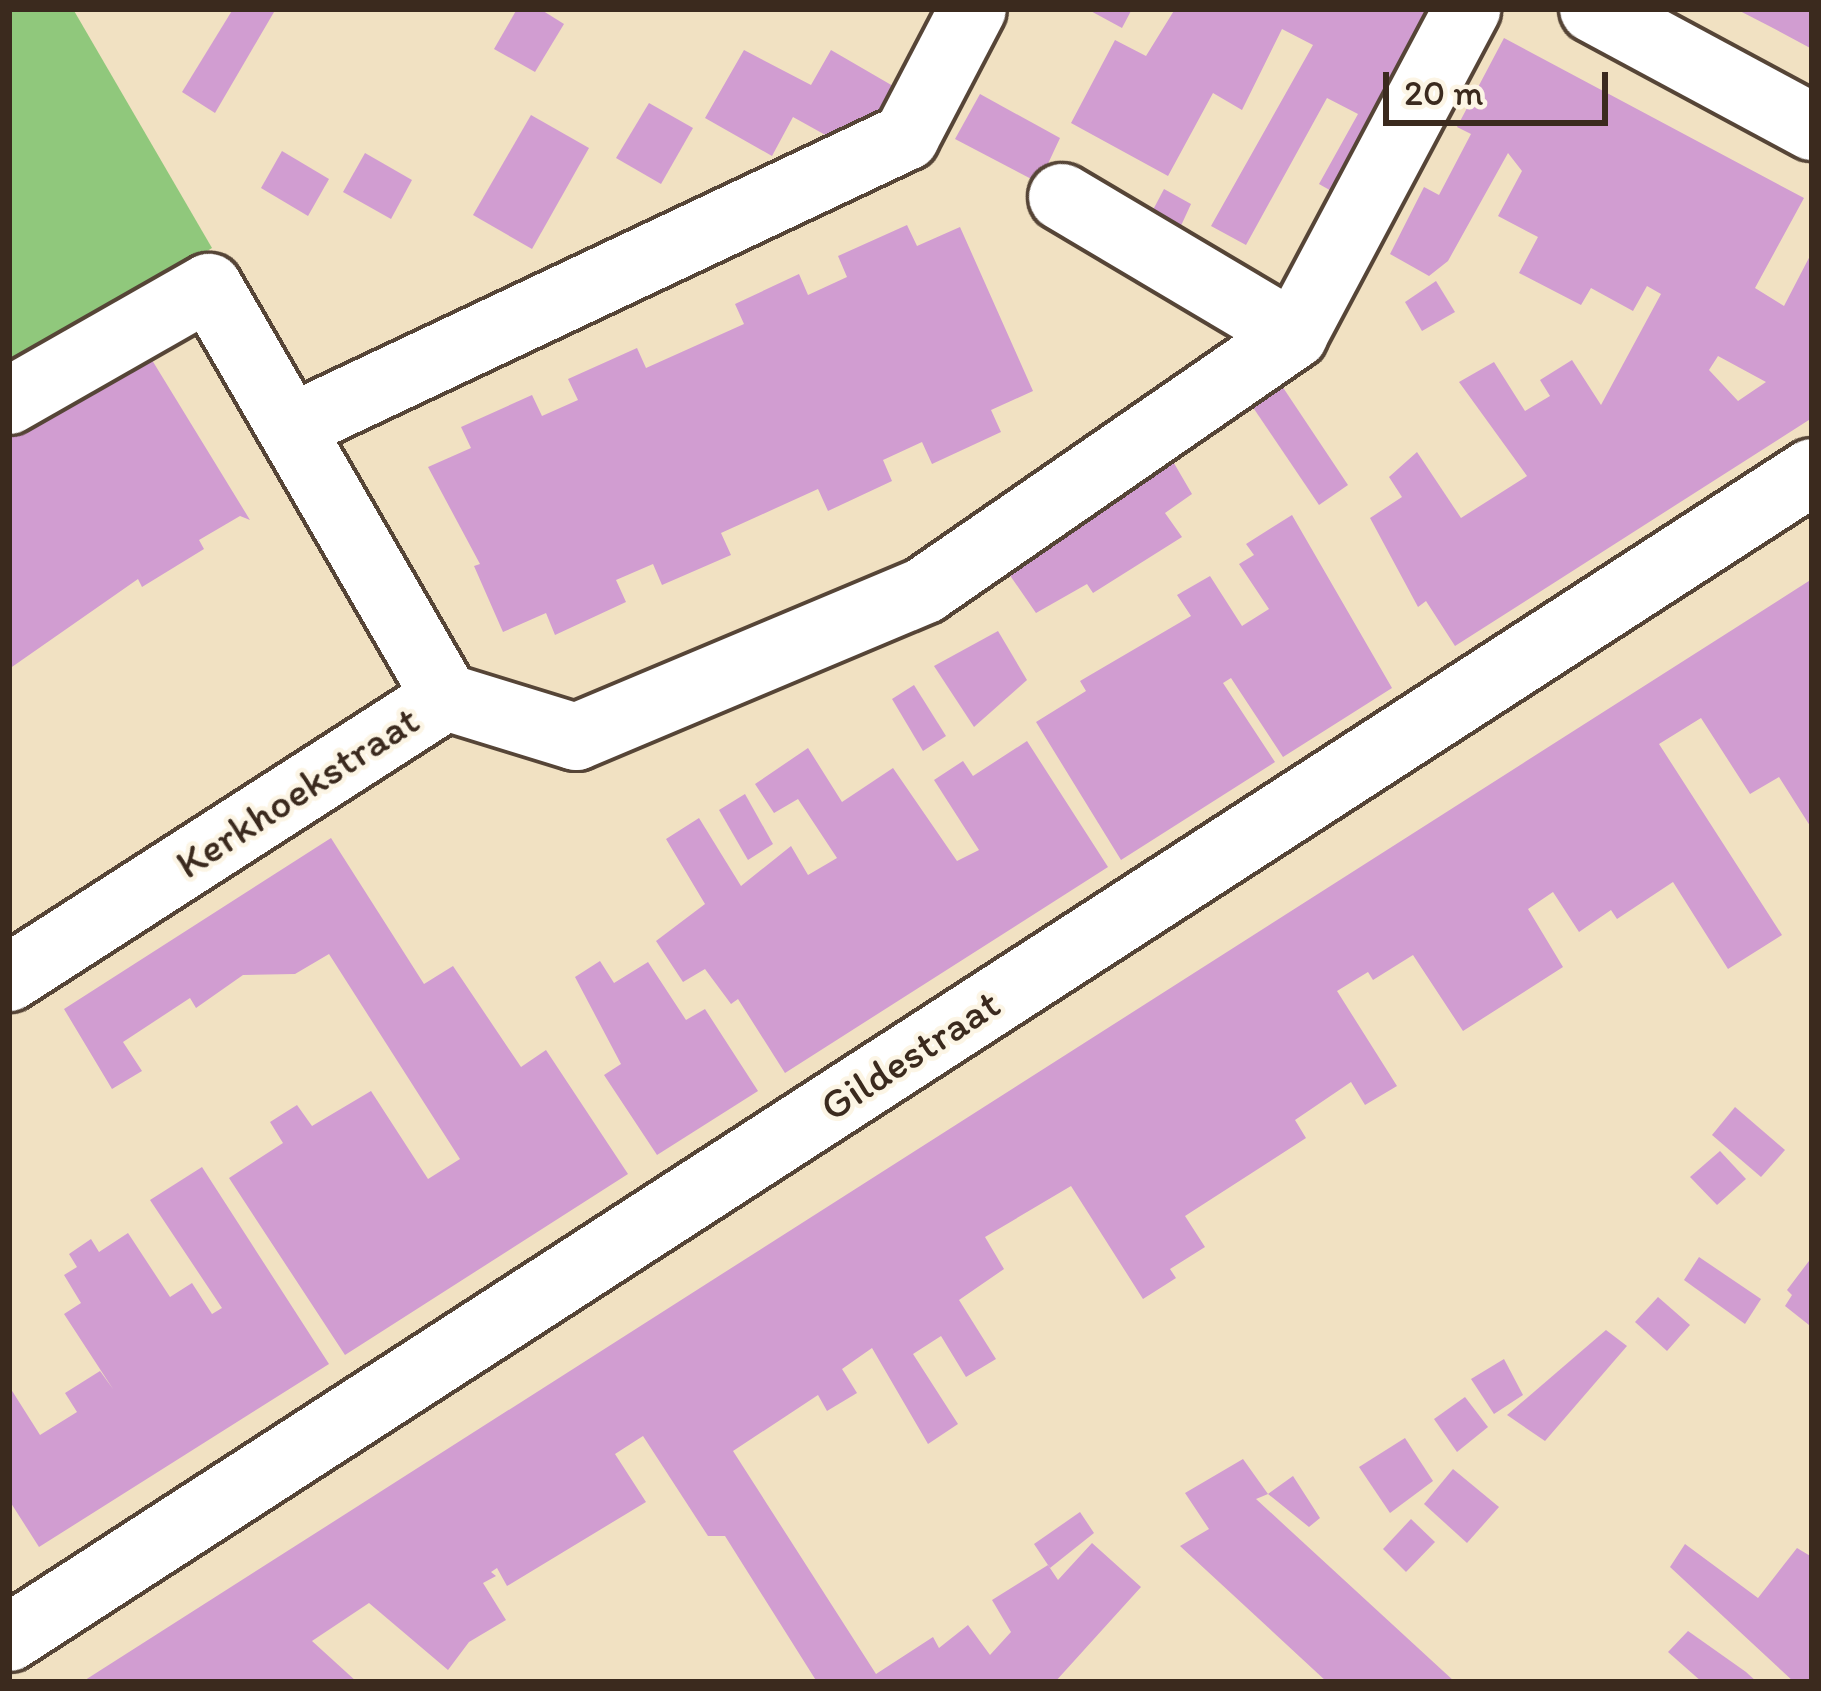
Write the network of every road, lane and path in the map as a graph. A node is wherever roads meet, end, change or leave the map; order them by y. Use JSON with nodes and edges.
{"nodes":[{"id":1,"x":973,"y":9,"type":"edge"},
{"id":2,"x":1467,"y":9,"type":"edge"},
{"id":3,"x":1594,"y":9,"type":"edge"},
{"id":4,"x":1812,"y":127,"type":"edge"},
{"id":5,"x":1062,"y":197,"type":"dead end"},
{"id":6,"x":1294,"y":335,"type":"junction"},
{"id":7,"x":9,"y":401,"type":"edge"},
{"id":8,"x":294,"y":426,"type":"junction"},
{"id":9,"x":1812,"y":472,"type":"edge"},
{"id":10,"x":446,"y":697,"type":"junction"},
{"id":11,"x":9,"y":978,"type":"edge"},
{"id":12,"x":9,"y":1638,"type":"edge"}],
"edges":[{"from":1,"to":8,"type":"street"},
{"from":2,"to":6,"type":"street"},
{"from":3,"to":4,"type":"street"},
{"from":5,"to":6,"type":"street"},
{"from":6,"to":10,"type":"street"},
{"from":7,"to":8,"type":"street","name":"Kerkhoekstraat"},
{"from":8,"to":10,"type":"street","name":"Kerkhoekstraat"},
{"from":9,"to":12,"type":"street","name":"Gildestraat"},
{"from":10,"to":11,"type":"street","name":"Kerkhoekstraat"}]}
